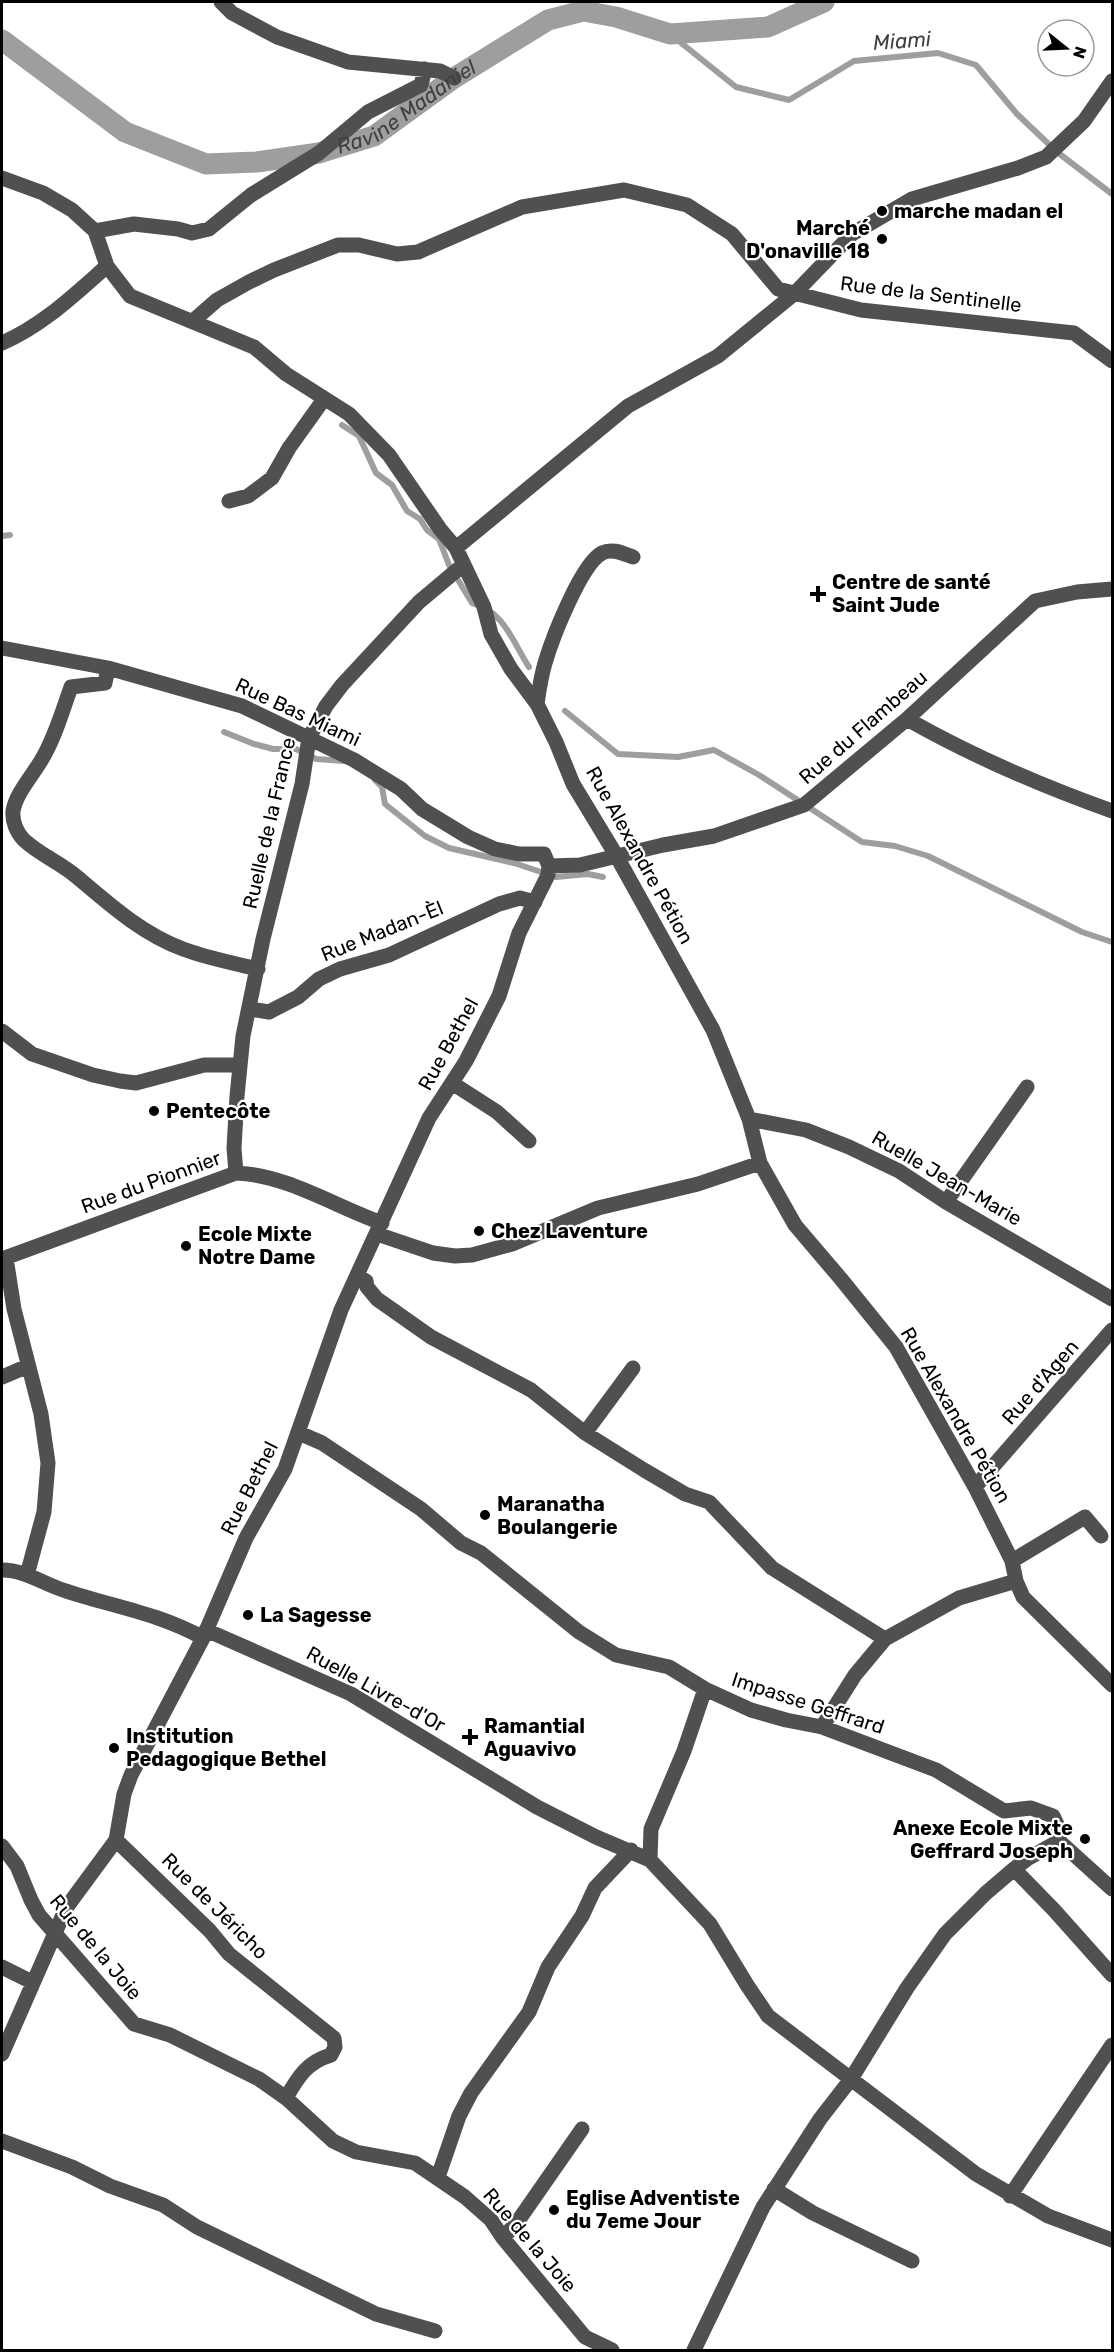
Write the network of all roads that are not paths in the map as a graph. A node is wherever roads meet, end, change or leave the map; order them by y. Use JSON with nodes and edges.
{"nodes":[{"id":1,"x":222,"y":2,"type":"edge"},
{"id":2,"x":425,"y":69,"type":"junction"},
{"id":3,"x":454,"y":78,"type":"dead end"},
{"id":4,"x":1113,"y":81,"type":"edge"},
{"id":5,"x":2,"y":178,"type":"edge"},
{"id":6,"x":94,"y":231,"type":"junction"},
{"id":7,"x":107,"y":266,"type":"junction"},
{"id":8,"x":794,"y":294,"type":"junction"},
{"id":9,"x":193,"y":321,"type":"junction"},
{"id":10,"x":2,"y":343,"type":"edge"},
{"id":11,"x":1113,"y":361,"type":"edge"},
{"id":12,"x":324,"y":399,"type":"junction"},
{"id":13,"x":229,"y":501,"type":"dead end"},
{"id":14,"x":456,"y":548,"type":"junction"},
{"id":15,"x":633,"y":557,"type":"dead end"},
{"id":16,"x":463,"y":565,"type":"junction"},
{"id":17,"x":1113,"y":589,"type":"edge"},
{"id":18,"x":2,"y":648,"type":"edge"},
{"id":19,"x":108,"y":668,"type":"junction"},
{"id":20,"x":537,"y":704,"type":"junction"},
{"id":21,"x":907,"y":719,"type":"junction"},
{"id":22,"x":309,"y":738,"type":"junction"},
{"id":23,"x":1113,"y":811,"type":"edge"},
{"id":24,"x":616,"y":855,"type":"junction"},
{"id":25,"x":549,"y":866,"type":"junction"},
{"id":26,"x":535,"y":902,"type":"junction"},
{"id":27,"x":258,"y":969,"type":"junction"},
{"id":28,"x":250,"y":1009,"type":"junction"},
{"id":29,"x":2,"y":1031,"type":"edge"},
{"id":30,"x":240,"y":1065,"type":"junction"},
{"id":31,"x":452,"y":1083,"type":"junction"},
{"id":32,"x":1027,"y":1087,"type":"dead end"},
{"id":33,"x":749,"y":1119,"type":"junction"},
{"id":34,"x":529,"y":1141,"type":"dead end"},
{"id":35,"x":760,"y":1163,"type":"junction"},
{"id":36,"x":236,"y":1173,"type":"junction"},
{"id":37,"x":946,"y":1202,"type":"junction"},
{"id":38,"x":379,"y":1228,"type":"junction"},
{"id":39,"x":4,"y":1258,"type":"edge"},
{"id":40,"x":357,"y":1276,"type":"junction"},
{"id":41,"x":1113,"y":1299,"type":"edge"},
{"id":42,"x":1113,"y":1330,"type":"edge"},
{"id":43,"x":28,"y":1366,"type":"junction"},
{"id":44,"x":633,"y":1368,"type":"dead end"},
{"id":45,"x":2,"y":1377,"type":"edge"},
{"id":46,"x":299,"y":1433,"type":"junction"},
{"id":47,"x":585,"y":1433,"type":"junction"},
{"id":48,"x":975,"y":1487,"type":"junction"},
{"id":49,"x":1101,"y":1536,"type":"dead end"},
{"id":50,"x":1012,"y":1561,"type":"junction"},
{"id":51,"x":2,"y":1570,"type":"edge"},
{"id":52,"x":27,"y":1575,"type":"junction"},
{"id":53,"x":1016,"y":1581,"type":"junction"},
{"id":54,"x":204,"y":1634,"type":"junction"},
{"id":55,"x":885,"y":1639,"type":"junction"},
{"id":56,"x":1113,"y":1685,"type":"edge"},
{"id":57,"x":705,"y":1689,"type":"junction"},
{"id":58,"x":822,"y":1727,"type":"junction"},
{"id":59,"x":116,"y":1840,"type":"junction"},
{"id":60,"x":1059,"y":1841,"type":"junction"},
{"id":61,"x":2,"y":1846,"type":"edge"},
{"id":62,"x":631,"y":1850,"type":"junction"},
{"id":63,"x":650,"y":1860,"type":"junction"},
{"id":64,"x":1014,"y":1869,"type":"junction"},
{"id":65,"x":1113,"y":1889,"type":"edge"},
{"id":66,"x":55,"y":1933,"type":"junction"},
{"id":67,"x":2,"y":1967,"type":"edge"},
{"id":68,"x":1113,"y":1975,"type":"edge"},
{"id":69,"x":32,"y":1982,"type":"junction"},
{"id":70,"x":1113,"y":2045,"type":"edge"},
{"id":71,"x":2,"y":2054,"type":"edge"},
{"id":72,"x":850,"y":2079,"type":"junction"},
{"id":73,"x":286,"y":2098,"type":"junction"},
{"id":74,"x":582,"y":2129,"type":"dead end"},
{"id":75,"x":2,"y":2141,"type":"edge"},
{"id":76,"x":438,"y":2177,"type":"junction"},
{"id":77,"x":774,"y":2189,"type":"junction"},
{"id":78,"x":1010,"y":2196,"type":"junction"},
{"id":79,"x":503,"y":2238,"type":"junction"},
{"id":80,"x":1113,"y":2240,"type":"edge"},
{"id":81,"x":912,"y":2261,"type":"dead end"},
{"id":82,"x":435,"y":2331,"type":"dead end"},
{"id":83,"x":612,"y":2350,"type":"edge"},
{"id":84,"x":694,"y":2350,"type":"edge"}],
"edges":[{"from":1,"to":2,"type":"street"},
{"from":2,"to":3,"type":"street"},
{"from":2,"to":6,"type":"street"},
{"from":4,"to":8,"type":"street"},
{"from":5,"to":6,"type":"street","name":"Rue Alexandre Pétion"},
{"from":6,"to":7,"type":"street","name":"Rue Alexandre Pétion"},
{"from":7,"to":9,"type":"street","name":"Rue Alexandre Pétion"},
{"from":7,"to":10,"type":"street"},
{"from":8,"to":9,"type":"street","name":"Rue de la Sentinelle"},
{"from":8,"to":11,"type":"street","name":"Rue de la Sentinelle"},
{"from":8,"to":14,"type":"street"},
{"from":9,"to":12,"type":"street","name":"Rue Alexandre Pétion"},
{"from":12,"to":13,"type":"street"},
{"from":12,"to":14,"type":"street","name":"Rue Alexandre Pétion"},
{"from":14,"to":16,"type":"street","name":"Rue Alexandre Pétion"},
{"from":15,"to":20,"type":"street"},
{"from":16,"to":20,"type":"street","name":"Rue Alexandre Pétion"},
{"from":16,"to":22,"type":"street","name":"Ruelle de la France"},
{"from":17,"to":21,"type":"street","name":"Rue du Flambeau"},
{"from":18,"to":19,"type":"street","name":"Rue Bas Miami"},
{"from":19,"to":22,"type":"street","name":"Rue Bas Miami"},
{"from":19,"to":27,"type":"street"},
{"from":20,"to":24,"type":"street","name":"Rue Alexandre Pétion"},
{"from":21,"to":23,"type":"street"},
{"from":21,"to":24,"type":"street","name":"Rue du Flambeau"},
{"from":22,"to":25,"type":"street","name":"Rue Bas Miami"},
{"from":22,"to":27,"type":"street","name":"Ruelle de la France"},
{"from":24,"to":25,"type":"street","name":"Rue du Flambeau"},
{"from":24,"to":33,"type":"street","name":"Rue Alexandre Pétion"},
{"from":25,"to":26,"type":"street","name":"Rue Bethel"},
{"from":26,"to":28,"type":"street","name":"Rue Madan-Èl"},
{"from":26,"to":31,"type":"street","name":"Rue Bethel"},
{"from":27,"to":28,"type":"street","name":"Ruelle de la France"},
{"from":28,"to":30,"type":"street","name":"Ruelle de la France"},
{"from":29,"to":30,"type":"street"},
{"from":30,"to":36,"type":"street","name":"Ruelle de la France"},
{"from":31,"to":34,"type":"street"},
{"from":31,"to":38,"type":"street","name":"Rue Bethel"},
{"from":32,"to":37,"type":"street"},
{"from":33,"to":35,"type":"street","name":"Rue Alexandre Pétion"},
{"from":33,"to":37,"type":"street","name":"Ruelle Jean-Marie"},
{"from":35,"to":38,"type":"street","name":"Rue du Pionnier"},
{"from":35,"to":48,"type":"street","name":"Rue Alexandre Pétion"},
{"from":36,"to":38,"type":"street","name":"Rue du Pionnier"},
{"from":36,"to":39,"type":"street","name":"Rue du Pionnier"},
{"from":37,"to":41,"type":"street","name":"Ruelle Jean-Marie"},
{"from":38,"to":40,"type":"street","name":"Rue Bethel"},
{"from":39,"to":43,"type":"street"},
{"from":40,"to":46,"type":"street","name":"Rue Bethel"},
{"from":40,"to":47,"type":"street"},
{"from":42,"to":48,"type":"street","name":"Rue d'Agen"},
{"from":43,"to":45,"type":"street"},
{"from":43,"to":52,"type":"street"},
{"from":44,"to":47,"type":"street"},
{"from":46,"to":54,"type":"street","name":"Rue Bethel"},
{"from":46,"to":57,"type":"street","name":"Impasse Geffrard"},
{"from":47,"to":55,"type":"street"},
{"from":48,"to":50,"type":"street","name":"Rue Alexandre Pétion"},
{"from":49,"to":50,"type":"street"},
{"from":50,"to":53,"type":"street","name":"Rue Alexandre Pétion"},
{"from":51,"to":52,"type":"street","name":"Ruelle Livre-d'Or"},
{"from":52,"to":54,"type":"street","name":"Ruelle Livre-d'Or"},
{"from":53,"to":55,"type":"street"},
{"from":53,"to":56,"type":"street","name":"Rue Alexandre Pétion"},
{"from":54,"to":59,"type":"street","name":"Rue Bethel"},
{"from":54,"to":62,"type":"street","name":"Ruelle Livre-d'Or"},
{"from":55,"to":58,"type":"street"},
{"from":57,"to":58,"type":"street","name":"Impasse Geffrard"},
{"from":57,"to":63,"type":"street"},
{"from":58,"to":60,"type":"street","name":"Impasse Geffrard"},
{"from":59,"to":66,"type":"street","name":"Rue Bethel"},
{"from":59,"to":73,"type":"street","name":"Rue de Jéricho"},
{"from":60,"to":64,"type":"street"},
{"from":60,"to":65,"type":"street","name":"Impasse Geffrard"},
{"from":61,"to":66,"type":"street","name":"Rue de la Joie"},
{"from":62,"to":63,"type":"street","name":"Ruelle Livre-d'Or"},
{"from":62,"to":76,"type":"street"},
{"from":63,"to":72,"type":"street","name":"Ruelle Livre-d'Or"},
{"from":64,"to":68,"type":"street"},
{"from":64,"to":72,"type":"street"},
{"from":66,"to":69,"type":"street","name":"Rue Bethel"},
{"from":66,"to":73,"type":"street","name":"Rue de la Joie"},
{"from":67,"to":69,"type":"street"},
{"from":69,"to":71,"type":"street","name":"Rue Bethel"},
{"from":70,"to":78,"type":"street"},
{"from":72,"to":77,"type":"street"},
{"from":72,"to":78,"type":"street","name":"Ruelle Livre-d'Or"},
{"from":73,"to":76,"type":"street","name":"Rue de la Joie"},
{"from":74,"to":79,"type":"street"},
{"from":75,"to":82,"type":"street"},
{"from":76,"to":79,"type":"street","name":"Rue de la Joie"},
{"from":77,"to":81,"type":"street"},
{"from":77,"to":84,"type":"street"},
{"from":78,"to":80,"type":"street","name":"Ruelle Livre-d'Or"},
{"from":79,"to":83,"type":"street","name":"Rue de la Joie"}]}
